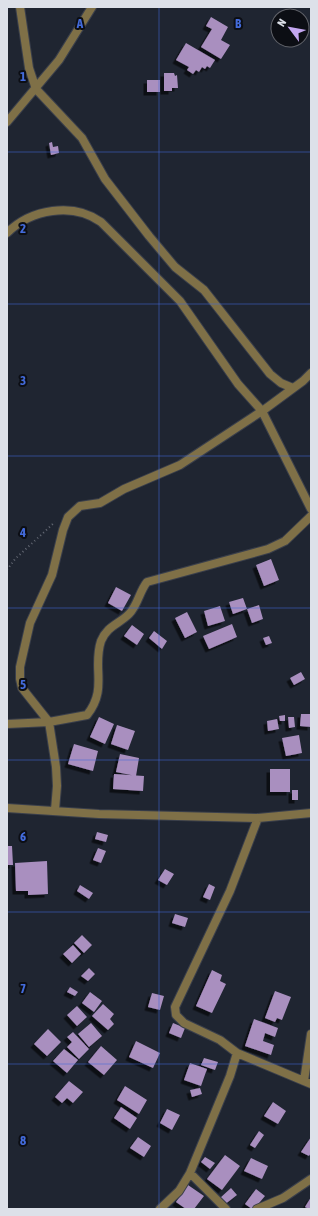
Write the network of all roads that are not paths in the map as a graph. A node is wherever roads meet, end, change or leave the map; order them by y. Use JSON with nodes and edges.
{"nodes":[{"id":1,"x":20,"y":7,"type":"edge"},
{"id":2,"x":92,"y":7,"type":"edge"},
{"id":3,"x":36,"y":89,"type":"junction"},
{"id":4,"x":7,"y":122,"type":"edge"},
{"id":5,"x":7,"y":233,"type":"edge"},
{"id":6,"x":311,"y":374,"type":"edge"},
{"id":7,"x":293,"y":388,"type":"junction"},
{"id":8,"x":262,"y":411,"type":"junction"},
{"id":9,"x":311,"y":509,"type":"edge"},
{"id":10,"x":311,"y":516,"type":"edge"},
{"id":11,"x":48,"y":722,"type":"junction"},
{"id":12,"x":7,"y":724,"type":"edge"},
{"id":13,"x":7,"y":808,"type":"edge"},
{"id":14,"x":55,"y":810,"type":"junction"},
{"id":15,"x":311,"y":813,"type":"edge"},
{"id":16,"x":258,"y":818,"type":"junction"},
{"id":17,"x":311,"y":1034,"type":"edge"},
{"id":18,"x":237,"y":1053,"type":"junction"},
{"id":19,"x":307,"y":1082,"type":"edge"},
{"id":20,"x":190,"y":1173,"type":"junction"},
{"id":21,"x":311,"y":1179,"type":"edge"},
{"id":22,"x":160,"y":1209,"type":"edge"},
{"id":23,"x":226,"y":1209,"type":"edge"},
{"id":24,"x":257,"y":1209,"type":"edge"}],
"edges":[{"from":1,"to":3,"type":"street"},
{"from":2,"to":3,"type":"street"},
{"from":3,"to":4,"type":"street"},
{"from":3,"to":7,"type":"street"},
{"from":5,"to":8,"type":"street"},
{"from":6,"to":7,"type":"street"},
{"from":7,"to":8,"type":"street"},
{"from":8,"to":9,"type":"street"},
{"from":8,"to":11,"type":"street"},
{"from":10,"to":11,"type":"street"},
{"from":11,"to":12,"type":"street"},
{"from":11,"to":14,"type":"street"},
{"from":13,"to":14,"type":"street"},
{"from":14,"to":16,"type":"street"},
{"from":15,"to":16,"type":"street"},
{"from":16,"to":18,"type":"street"},
{"from":17,"to":19,"type":"street"},
{"from":18,"to":19,"type":"street"},
{"from":18,"to":20,"type":"street"},
{"from":20,"to":22,"type":"street"},
{"from":20,"to":23,"type":"street"},
{"from":21,"to":24,"type":"street"}]}
